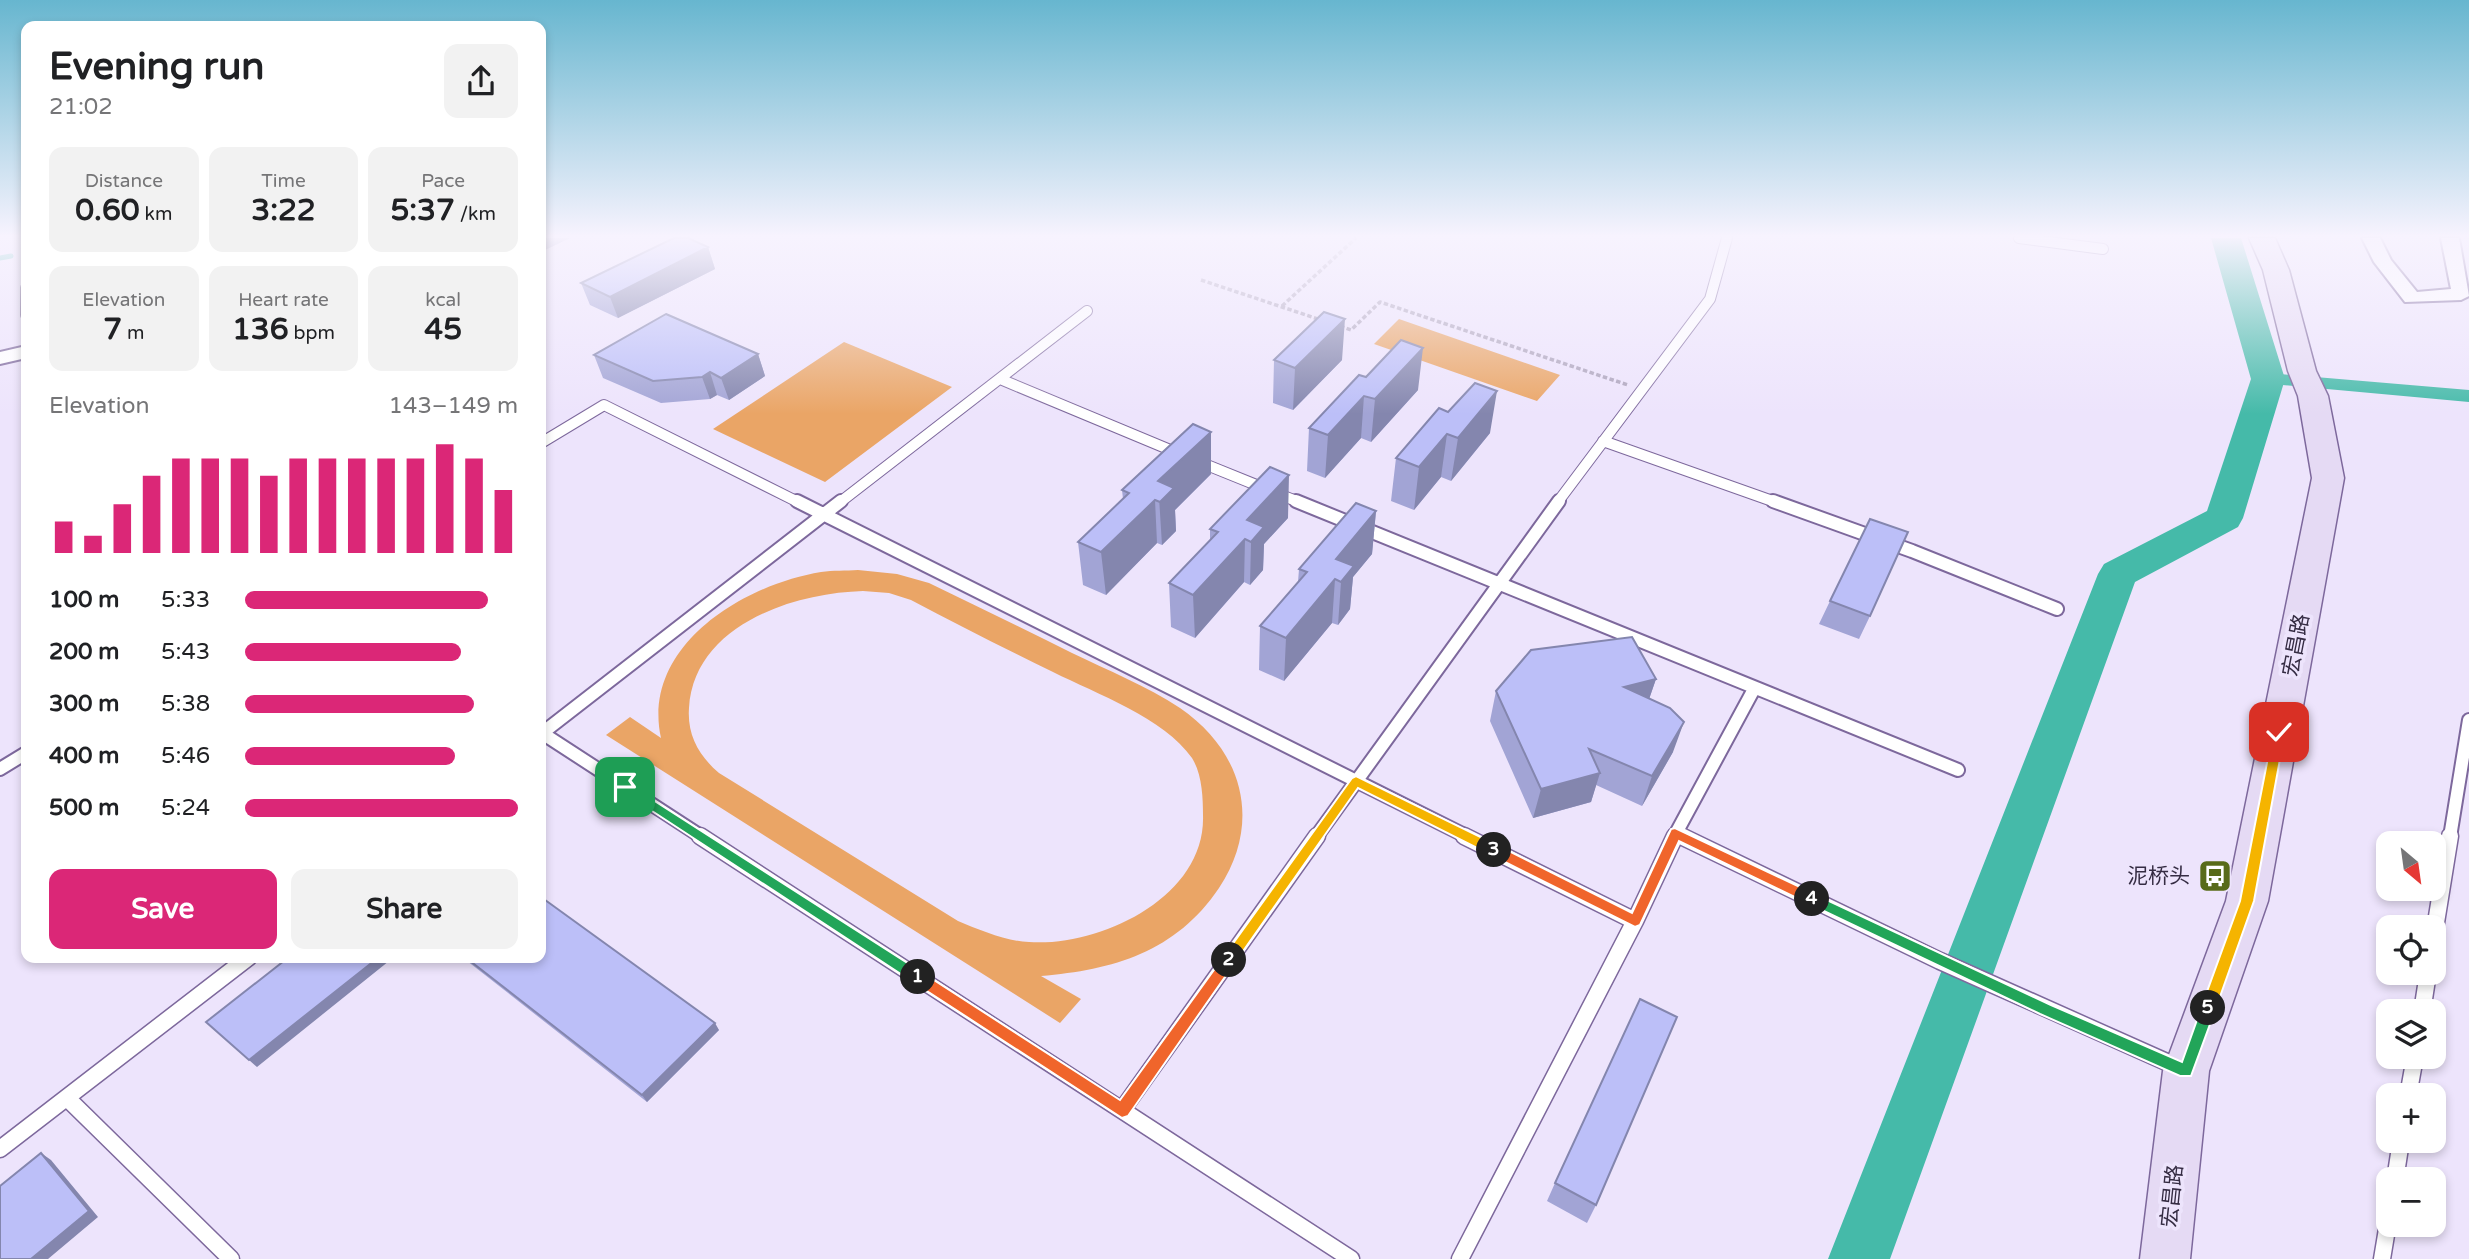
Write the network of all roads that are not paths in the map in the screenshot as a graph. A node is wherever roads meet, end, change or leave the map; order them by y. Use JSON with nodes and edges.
{"nodes":[{"id":1,"x":1711,"y":297,"type":"edge"},
{"id":2,"x":2283,"y":297,"type":"edge"},
{"id":3,"x":1087,"y":311,"type":"dead end"},
{"id":4,"x":21,"y":353,"type":"edge"},
{"id":5,"x":0,"y":358,"type":"edge"},
{"id":6,"x":1000,"y":379,"type":"junction"},
{"id":7,"x":546,"y":440,"type":"edge"},
{"id":8,"x":1603,"y":441,"type":"junction"},
{"id":9,"x":824,"y":515,"type":"junction"},
{"id":10,"x":1498,"y":585,"type":"junction"},
{"id":11,"x":2057,"y":609,"type":"dead end"},
{"id":12,"x":1754,"y":689,"type":"junction"},
{"id":13,"x":2469,"y":720,"type":"edge"},
{"id":14,"x":546,"y":729,"type":"edge"},
{"id":15,"x":546,"y":736,"type":"edge"},
{"id":16,"x":21,"y":756,"type":"edge"},
{"id":17,"x":0,"y":769,"type":"edge"},
{"id":18,"x":1958,"y":770,"type":"dead end"},
{"id":19,"x":1356,"y":781,"type":"junction"},
{"id":20,"x":1675,"y":833,"type":"junction"},
{"id":21,"x":2437,"y":915,"type":"edge"},
{"id":22,"x":1635,"y":921,"type":"junction"},
{"id":23,"x":241,"y":963,"type":"edge"},
{"id":24,"x":1952,"y":966,"type":"joint"},
{"id":25,"x":2186,"y":1071,"type":"junction"},
{"id":26,"x":67,"y":1098,"type":"junction"},
{"id":27,"x":1122,"y":1110,"type":"junction"},
{"id":28,"x":0,"y":1149,"type":"edge"},
{"id":29,"x":2386,"y":1237,"type":"edge"},
{"id":30,"x":231,"y":1259,"type":"edge"},
{"id":31,"x":1351,"y":1259,"type":"edge"},
{"id":32,"x":1460,"y":1259,"type":"edge"},
{"id":33,"x":2165,"y":1259,"type":"edge"},
{"id":34,"x":2382,"y":1259,"type":"edge"}],
"edges":[{"from":1,"to":8,"type":"lane"},
{"from":2,"to":25,"type":"street","name":"宏昌路"},
{"from":3,"to":6,"type":"lane"},
{"from":4,"to":5,"type":"street"},
{"from":6,"to":9,"type":"lane"},
{"from":6,"to":10,"type":"lane"},
{"from":7,"to":9,"type":"lane"},
{"from":8,"to":10,"type":"lane"},
{"from":8,"to":11,"type":"lane"},
{"from":9,"to":14,"type":"lane"},
{"from":9,"to":19,"type":"lane"},
{"from":10,"to":12,"type":"lane"},
{"from":10,"to":19,"type":"lane"},
{"from":12,"to":18,"type":"lane"},
{"from":12,"to":20,"type":"lane"},
{"from":13,"to":21,"type":"lane"},
{"from":15,"to":27,"type":"lane"},
{"from":16,"to":17,"type":"lane"},
{"from":19,"to":22,"type":"lane"},
{"from":19,"to":27,"type":"lane"},
{"from":20,"to":22,"type":"lane"},
{"from":20,"to":24,"type":"lane"},
{"from":22,"to":32,"type":"lane"},
{"from":23,"to":26,"type":"lane"},
{"from":24,"to":25,"type":"lane"},
{"from":25,"to":33,"type":"street","name":"宏昌路"},
{"from":26,"to":28,"type":"lane"},
{"from":26,"to":30,"type":"lane"},
{"from":27,"to":31,"type":"lane"},
{"from":29,"to":34,"type":"lane"}]}
